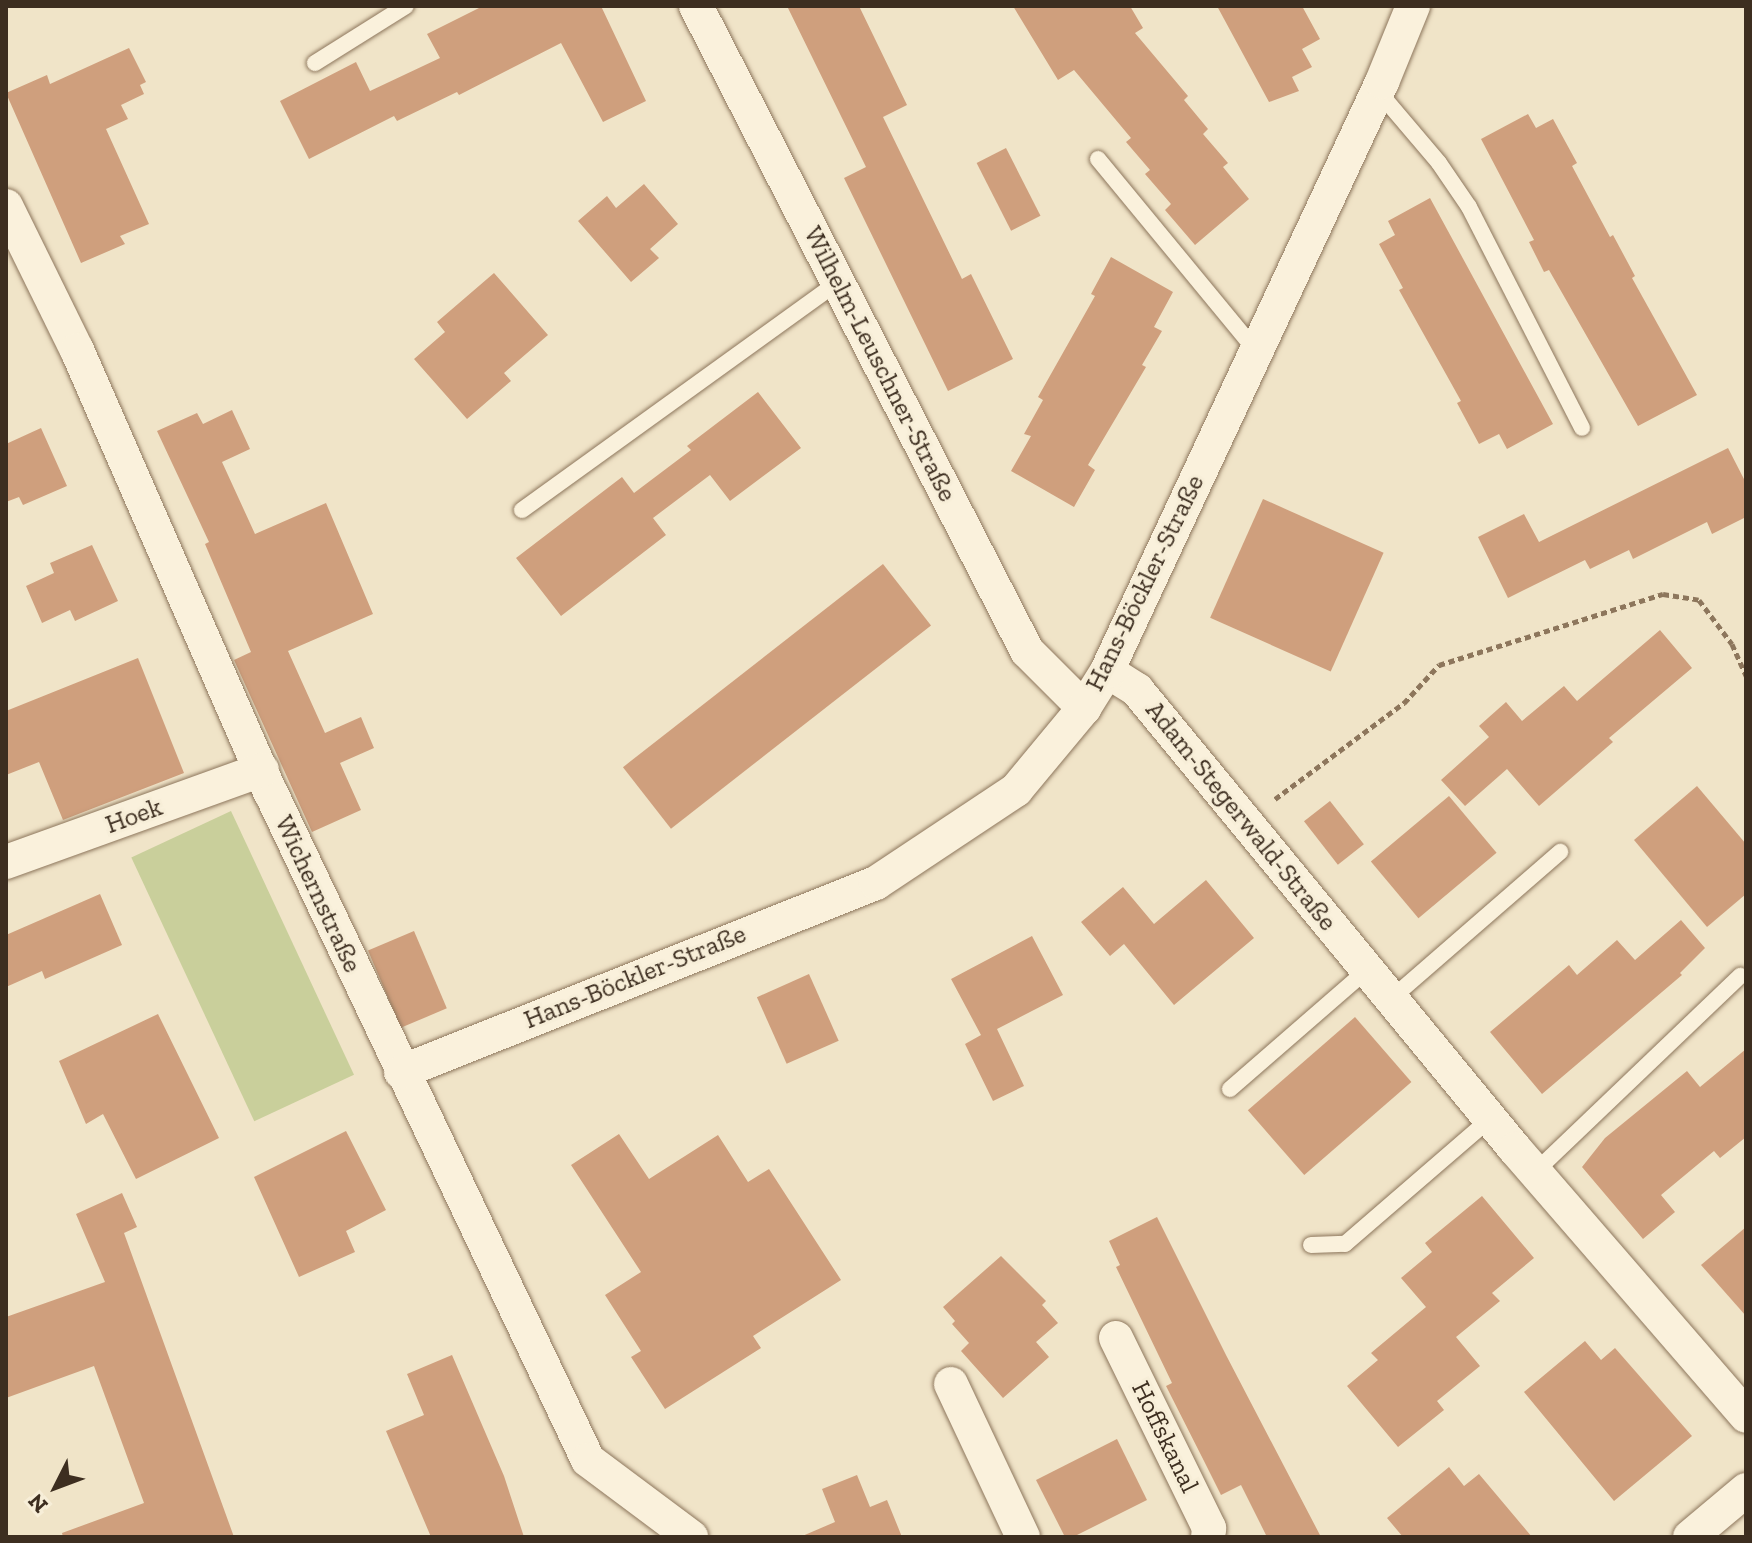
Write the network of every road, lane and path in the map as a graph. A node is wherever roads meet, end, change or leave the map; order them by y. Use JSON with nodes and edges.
{"nodes":[{"id":1,"x":406,"y":6,"type":"edge"},
{"id":2,"x":696,"y":6,"type":"edge"},
{"id":3,"x":1413,"y":6,"type":"edge"},
{"id":4,"x":315,"y":63,"type":"dead end"},
{"id":5,"x":1378,"y":91,"type":"junction"},
{"id":6,"x":1098,"y":159,"type":"dead end"},
{"id":7,"x":6,"y":206,"type":"edge"},
{"id":8,"x":838,"y":282,"type":"junction"},
{"id":9,"x":1256,"y":351,"type":"junction"},
{"id":10,"x":1582,"y":428,"type":"dead end"},
{"id":11,"x":522,"y":510,"type":"dead end"},
{"id":12,"x":1107,"y":671,"type":"junction"},
{"id":13,"x":1746,"y":676,"type":"edge"},
{"id":14,"x":1084,"y":708,"type":"junction"},
{"id":15,"x":262,"y":770,"type":"junction"},
{"id":16,"x":1246,"y":821,"type":"junction"},
{"id":17,"x":1560,"y":852,"type":"dead end"},
{"id":18,"x":6,"y":862,"type":"edge"},
{"id":19,"x":1368,"y":969,"type":"junction"},
{"id":20,"x":1740,"y":976,"type":"dead end"},
{"id":21,"x":1392,"y":998,"type":"junction"},
{"id":22,"x":401,"y":1072,"type":"junction"},
{"id":23,"x":1230,"y":1089,"type":"dead end"},
{"id":24,"x":1491,"y":1118,"type":"junction"},
{"id":25,"x":1535,"y":1172,"type":"junction"},
{"id":26,"x":1311,"y":1245,"type":"dead end"},
{"id":27,"x":1116,"y":1338,"type":"dead end"},
{"id":28,"x":951,"y":1384,"type":"dead end"},
{"id":29,"x":1746,"y":1416,"type":"edge"},
{"id":30,"x":1746,"y":1490,"type":"edge"},
{"id":31,"x":691,"y":1537,"type":"edge"},
{"id":32,"x":1023,"y":1537,"type":"edge"},
{"id":33,"x":1208,"y":1537,"type":"edge"},
{"id":34,"x":1690,"y":1537,"type":"edge"}],
"edges":[{"from":1,"to":4,"type":"lane"},
{"from":2,"to":8,"type":"street","name":"Wilhelm-Leuschner-Straße"},
{"from":3,"to":5,"type":"street","name":"Hans-Böckler-Straße"},
{"from":5,"to":9,"type":"street","name":"Hans-Böckler-Straße"},
{"from":5,"to":10,"type":"lane"},
{"from":6,"to":9,"type":"lane"},
{"from":7,"to":15,"type":"street","name":"Wichernstraße"},
{"from":8,"to":11,"type":"lane"},
{"from":8,"to":14,"type":"street","name":"Wilhelm-Leuschner-Straße"},
{"from":9,"to":12,"type":"street","name":"Hans-Böckler-Straße"},
{"from":12,"to":14,"type":"street","name":"Hans-Böckler-Straße"},
{"from":12,"to":16,"type":"street","name":"Adam-Stegerwald-Straße"},
{"from":13,"to":16,"type":"path"},
{"from":14,"to":22,"type":"street","name":"Hans-Böckler-Straße"},
{"from":15,"to":18,"type":"street","name":"Hoek"},
{"from":15,"to":22,"type":"street","name":"Wichernstraße"},
{"from":16,"to":19,"type":"street","name":"Adam-Stegerwald-Straße"},
{"from":17,"to":21,"type":"lane"},
{"from":19,"to":21,"type":"street","name":"Adam-Stegerwald-Straße"},
{"from":19,"to":23,"type":"lane"},
{"from":20,"to":25,"type":"lane"},
{"from":21,"to":24,"type":"street","name":"Adam-Stegerwald-Straße"},
{"from":22,"to":31,"type":"street","name":"Wichernstraße"},
{"from":24,"to":25,"type":"street","name":"Adam-Stegerwald-Straße"},
{"from":24,"to":26,"type":"lane"},
{"from":25,"to":29,"type":"street","name":"Adam-Stegerwald-Straße"},
{"from":27,"to":33,"type":"street","name":"Hoffskanal"},
{"from":28,"to":32,"type":"street"},
{"from":30,"to":34,"type":"street"}]}
